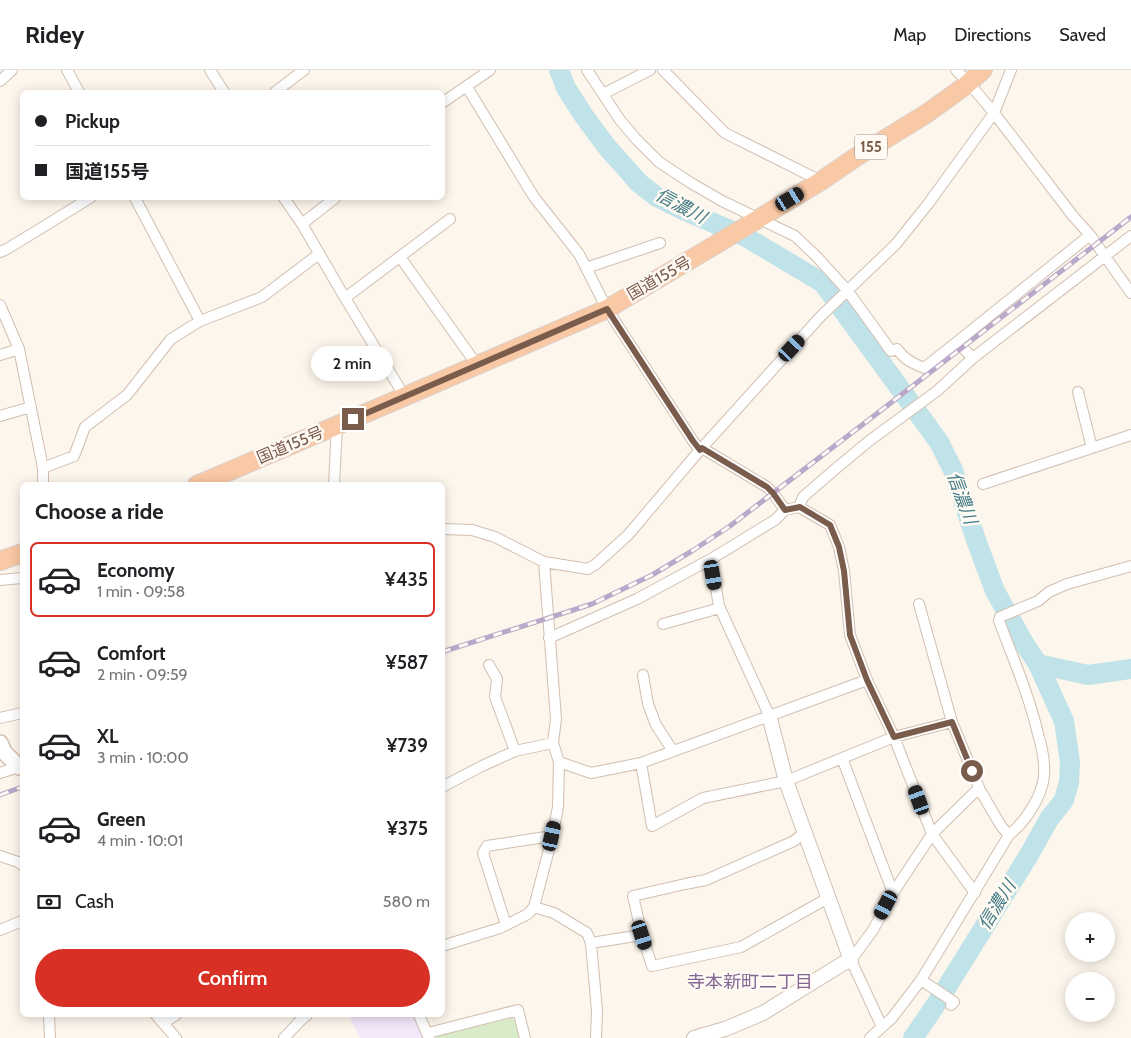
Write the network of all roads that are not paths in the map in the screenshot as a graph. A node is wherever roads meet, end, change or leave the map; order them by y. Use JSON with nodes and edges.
{"nodes":[{"id":1,"x":12,"y":70,"type":"edge"},
{"id":2,"x":67,"y":70,"type":"edge"},
{"id":3,"x":210,"y":70,"type":"edge"},
{"id":4,"x":304,"y":70,"type":"edge"},
{"id":5,"x":490,"y":70,"type":"edge"},
{"id":6,"x":587,"y":70,"type":"edge"},
{"id":7,"x":650,"y":70,"type":"edge"},
{"id":8,"x":663,"y":70,"type":"edge"},
{"id":9,"x":956,"y":70,"type":"edge"},
{"id":10,"x":983,"y":70,"type":"edge"},
{"id":11,"x":1011,"y":70,"type":"edge"},
{"id":12,"x":0,"y":81,"type":"edge"},
{"id":13,"x":969,"y":83,"type":"junction"},
{"id":14,"x":467,"y":87,"type":"junction"},
{"id":15,"x":78,"y":90,"type":"edge"},
{"id":16,"x":223,"y":90,"type":"edge"},
{"id":17,"x":278,"y":90,"type":"edge"},
{"id":18,"x":603,"y":94,"type":"junction"},
{"id":19,"x":445,"y":101,"type":"edge"},
{"id":20,"x":994,"y":113,"type":"junction"},
{"id":21,"x":821,"y":181,"type":"junction"},
{"id":22,"x":84,"y":200,"type":"edge"},
{"id":23,"x":136,"y":200,"type":"edge"},
{"id":24,"x":285,"y":200,"type":"edge"},
{"id":25,"x":332,"y":200,"type":"edge"},
{"id":26,"x":450,"y":219,"type":"dead end"},
{"id":27,"x":757,"y":219,"type":"junction"},
{"id":28,"x":302,"y":224,"type":"junction"},
{"id":29,"x":1090,"y":235,"type":"junction"},
{"id":30,"x":1131,"y":236,"type":"edge"},
{"id":31,"x":660,"y":243,"type":"dead end"},
{"id":32,"x":0,"y":252,"type":"edge"},
{"id":33,"x":319,"y":254,"type":"junction"},
{"id":34,"x":400,"y":256,"type":"junction"},
{"id":35,"x":1104,"y":256,"type":"junction"},
{"id":36,"x":586,"y":268,"type":"junction"},
{"id":37,"x":845,"y":292,"type":"junction"},
{"id":38,"x":1131,"y":293,"type":"edge"},
{"id":39,"x":345,"y":298,"type":"junction"},
{"id":40,"x":0,"y":305,"type":"edge"},
{"id":41,"x":607,"y":309,"type":"junction"},
{"id":42,"x":200,"y":321,"type":"junction"},
{"id":43,"x":957,"y":342,"type":"junction"},
{"id":44,"x":19,"y":349,"type":"junction"},
{"id":45,"x":0,"y":355,"type":"edge"},
{"id":46,"x":973,"y":358,"type":"junction"},
{"id":47,"x":477,"y":365,"type":"junction"},
{"id":48,"x":1078,"y":392,"type":"dead end"},
{"id":49,"x":405,"y":397,"type":"junction"},
{"id":50,"x":31,"y":407,"type":"junction"},
{"id":51,"x":0,"y":416,"type":"edge"},
{"id":52,"x":337,"y":425,"type":"junction"},
{"id":53,"x":1131,"y":435,"type":"edge"},
{"id":54,"x":1092,"y":448,"type":"junction"},
{"id":55,"x":701,"y":449,"type":"junction"},
{"id":56,"x":43,"y":468,"type":"junction"},
{"id":57,"x":43,"y":482,"type":"edge"},
{"id":58,"x":204,"y":482,"type":"edge"},
{"id":59,"x":334,"y":482,"type":"edge"},
{"id":60,"x":983,"y":484,"type":"dead end"},
{"id":61,"x":800,"y":507,"type":"junction"},
{"id":62,"x":785,"y":510,"type":"junction"},
{"id":63,"x":445,"y":529,"type":"edge"},
{"id":64,"x":20,"y":554,"type":"edge"},
{"id":65,"x":711,"y":559,"type":"junction"},
{"id":66,"x":0,"y":562,"type":"edge"},
{"id":67,"x":544,"y":562,"type":"junction"},
{"id":68,"x":1131,"y":566,"type":"edge"},
{"id":69,"x":20,"y":578,"type":"edge"},
{"id":70,"x":0,"y":580,"type":"edge"},
{"id":71,"x":919,"y":604,"type":"dead end"},
{"id":72,"x":720,"y":608,"type":"junction"},
{"id":73,"x":663,"y":624,"type":"dead end"},
{"id":74,"x":549,"y":638,"type":"junction"},
{"id":75,"x":489,"y":665,"type":"dead end"},
{"id":76,"x":642,"y":675,"type":"dead end"},
{"id":77,"x":867,"y":680,"type":"junction"},
{"id":78,"x":20,"y":713,"type":"edge"},
{"id":79,"x":769,"y":715,"type":"junction"},
{"id":80,"x":0,"y":718,"type":"edge"},
{"id":81,"x":952,"y":722,"type":"junction"},
{"id":82,"x":894,"y":737,"type":"junction"},
{"id":83,"x":0,"y":743,"type":"edge"},
{"id":84,"x":553,"y":743,"type":"junction"},
{"id":85,"x":673,"y":751,"type":"junction"},
{"id":86,"x":515,"y":752,"type":"junction"},
{"id":87,"x":842,"y":758,"type":"junction"},
{"id":88,"x":559,"y":762,"type":"junction"},
{"id":89,"x":641,"y":763,"type":"junction"},
{"id":90,"x":20,"y":767,"type":"edge"},
{"id":91,"x":20,"y":768,"type":"edge"},
{"id":92,"x":0,"y":773,"type":"edge"},
{"id":93,"x":786,"y":781,"type":"junction"},
{"id":94,"x":445,"y":784,"type":"edge"},
{"id":95,"x":979,"y":788,"type":"junction"},
{"id":96,"x":805,"y":832,"type":"junction"},
{"id":97,"x":932,"y":834,"type":"junction"},
{"id":98,"x":1010,"y":835,"type":"junction"},
{"id":99,"x":552,"y":836,"type":"junction"},
{"id":100,"x":0,"y":856,"type":"edge"},
{"id":101,"x":20,"y":864,"type":"edge"},
{"id":102,"x":893,"y":893,"type":"junction"},
{"id":103,"x":975,"y":893,"type":"junction"},
{"id":104,"x":828,"y":898,"type":"junction"},
{"id":105,"x":534,"y":907,"type":"junction"},
{"id":106,"x":20,"y":923,"type":"edge"},
{"id":107,"x":506,"y":924,"type":"junction"},
{"id":108,"x":0,"y":930,"type":"edge"},
{"id":109,"x":642,"y":935,"type":"junction"},
{"id":110,"x":592,"y":943,"type":"junction"},
{"id":111,"x":445,"y":945,"type":"edge"},
{"id":112,"x":851,"y":960,"type":"junction"},
{"id":113,"x":921,"y":980,"type":"junction"},
{"id":114,"x":950,"y":1002,"type":"dead end"},
{"id":115,"x":49,"y":1017,"type":"edge"},
{"id":116,"x":305,"y":1017,"type":"edge"},
{"id":117,"x":420,"y":1017,"type":"edge"},
{"id":118,"x":159,"y":1019,"type":"edge"},
{"id":119,"x":882,"y":1027,"type":"junction"},
{"id":120,"x":428,"y":1035,"type":"edge"},
{"id":121,"x":50,"y":1038,"type":"edge"},
{"id":122,"x":176,"y":1038,"type":"edge"},
{"id":123,"x":284,"y":1038,"type":"edge"},
{"id":124,"x":526,"y":1038,"type":"edge"},
{"id":125,"x":596,"y":1038,"type":"edge"},
{"id":126,"x":694,"y":1038,"type":"edge"},
{"id":127,"x":870,"y":1038,"type":"edge"}],
"edges":[{"from":1,"to":12,"type":"street"},
{"from":2,"to":15,"type":"street"},
{"from":3,"to":16,"type":"street"},
{"from":4,"to":17,"type":"street"},
{"from":5,"to":14,"type":"street"},
{"from":6,"to":18,"type":"street"},
{"from":7,"to":18,"type":"street"},
{"from":8,"to":21,"type":"street"},
{"from":9,"to":13,"type":"street"},
{"from":10,"to":13,"type":"highway","name":"国道155号","number":"155"},
{"from":11,"to":20,"type":"street"},
{"from":13,"to":20,"type":"street"},
{"from":13,"to":21,"type":"highway","name":"国道155号","number":"155"},
{"from":14,"to":19,"type":"street"},
{"from":14,"to":36,"type":"street"},
{"from":18,"to":27,"type":"street"},
{"from":20,"to":29,"type":"street"},
{"from":20,"to":37,"type":"street"},
{"from":21,"to":27,"type":"highway","name":"国道155号","number":"155"},
{"from":22,"to":32,"type":"street"},
{"from":23,"to":42,"type":"street"},
{"from":24,"to":28,"type":"street"},
{"from":25,"to":28,"type":"street"},
{"from":26,"to":34,"type":"street"},
{"from":27,"to":37,"type":"street"},
{"from":27,"to":41,"type":"highway","name":"国道155号","number":"155"},
{"from":28,"to":33,"type":"street"},
{"from":29,"to":35,"type":"street"},
{"from":29,"to":43,"type":"street"},
{"from":30,"to":35,"type":"street"},
{"from":31,"to":36,"type":"street"},
{"from":33,"to":39,"type":"street"},
{"from":33,"to":42,"type":"street"},
{"from":34,"to":39,"type":"street"},
{"from":34,"to":47,"type":"street"},
{"from":35,"to":38,"type":"street"},
{"from":35,"to":46,"type":"street"},
{"from":36,"to":41,"type":"street"},
{"from":37,"to":43,"type":"street"},
{"from":37,"to":55,"type":"street"},
{"from":39,"to":49,"type":"street"},
{"from":40,"to":44,"type":"street"},
{"from":41,"to":47,"type":"highway","name":"国道155号","number":"155"},
{"from":41,"to":55,"type":"street"},
{"from":42,"to":56,"type":"street"},
{"from":43,"to":46,"type":"street"},
{"from":44,"to":45,"type":"street"},
{"from":44,"to":50,"type":"street"},
{"from":46,"to":61,"type":"street"},
{"from":47,"to":49,"type":"highway","name":"国道155号","number":"155"},
{"from":48,"to":54,"type":"street"},
{"from":49,"to":52,"type":"highway","name":"国道155号","number":"155"},
{"from":50,"to":51,"type":"street"},
{"from":50,"to":56,"type":"street"},
{"from":52,"to":58,"type":"highway","name":"国道155号","number":"155"},
{"from":52,"to":59,"type":"street"},
{"from":53,"to":54,"type":"street"},
{"from":54,"to":60,"type":"street"},
{"from":55,"to":62,"type":"street"},
{"from":55,"to":67,"type":"street"},
{"from":56,"to":57,"type":"street"},
{"from":61,"to":62,"type":"street"},
{"from":61,"to":77,"type":"street"},
{"from":62,"to":65,"type":"street"},
{"from":63,"to":67,"type":"street"},
{"from":64,"to":66,"type":"highway"},
{"from":65,"to":72,"type":"street"},
{"from":65,"to":74,"type":"street"},
{"from":67,"to":74,"type":"street"},
{"from":68,"to":98,"type":"street"},
{"from":69,"to":70,"type":"street"},
{"from":71,"to":81,"type":"street"},
{"from":72,"to":73,"type":"street"},
{"from":72,"to":79,"type":"street"},
{"from":74,"to":84,"type":"street"},
{"from":75,"to":86,"type":"street"},
{"from":76,"to":85,"type":"street"},
{"from":77,"to":79,"type":"street"},
{"from":77,"to":82,"type":"street"},
{"from":78,"to":80,"type":"street"},
{"from":79,"to":85,"type":"street"},
{"from":79,"to":93,"type":"street"},
{"from":81,"to":82,"type":"street"},
{"from":81,"to":95,"type":"street"},
{"from":82,"to":87,"type":"street"},
{"from":82,"to":97,"type":"street"},
{"from":83,"to":90,"type":"main road"},
{"from":84,"to":86,"type":"street"},
{"from":84,"to":88,"type":"street"},
{"from":85,"to":89,"type":"street"},
{"from":86,"to":94,"type":"street"},
{"from":87,"to":93,"type":"street"},
{"from":87,"to":102,"type":"street"},
{"from":88,"to":89,"type":"street"},
{"from":88,"to":99,"type":"street"},
{"from":89,"to":93,"type":"street"},
{"from":91,"to":92,"type":"street"},
{"from":93,"to":96,"type":"street"},
{"from":95,"to":97,"type":"street"},
{"from":95,"to":98,"type":"street"},
{"from":96,"to":104,"type":"street"},
{"from":96,"to":109,"type":"street"},
{"from":97,"to":102,"type":"street"},
{"from":97,"to":103,"type":"street"},
{"from":98,"to":103,"type":"street"},
{"from":99,"to":105,"type":"street"},
{"from":99,"to":107,"type":"street"},
{"from":100,"to":101,"type":"street"},
{"from":102,"to":112,"type":"street"},
{"from":103,"to":113,"type":"street"},
{"from":104,"to":109,"type":"street"},
{"from":104,"to":112,"type":"street"},
{"from":105,"to":107,"type":"street"},
{"from":105,"to":110,"type":"street"},
{"from":106,"to":108,"type":"street"},
{"from":107,"to":111,"type":"street"},
{"from":109,"to":110,"type":"street"},
{"from":110,"to":125,"type":"street"},
{"from":112,"to":119,"type":"street"},
{"from":112,"to":126,"type":"street"},
{"from":113,"to":114,"type":"street"},
{"from":113,"to":119,"type":"street"},
{"from":115,"to":121,"type":"street"},
{"from":116,"to":123,"type":"street"},
{"from":117,"to":120,"type":"street"},
{"from":118,"to":122,"type":"street"},
{"from":119,"to":127,"type":"street"},
{"from":120,"to":124,"type":"street"}]}
